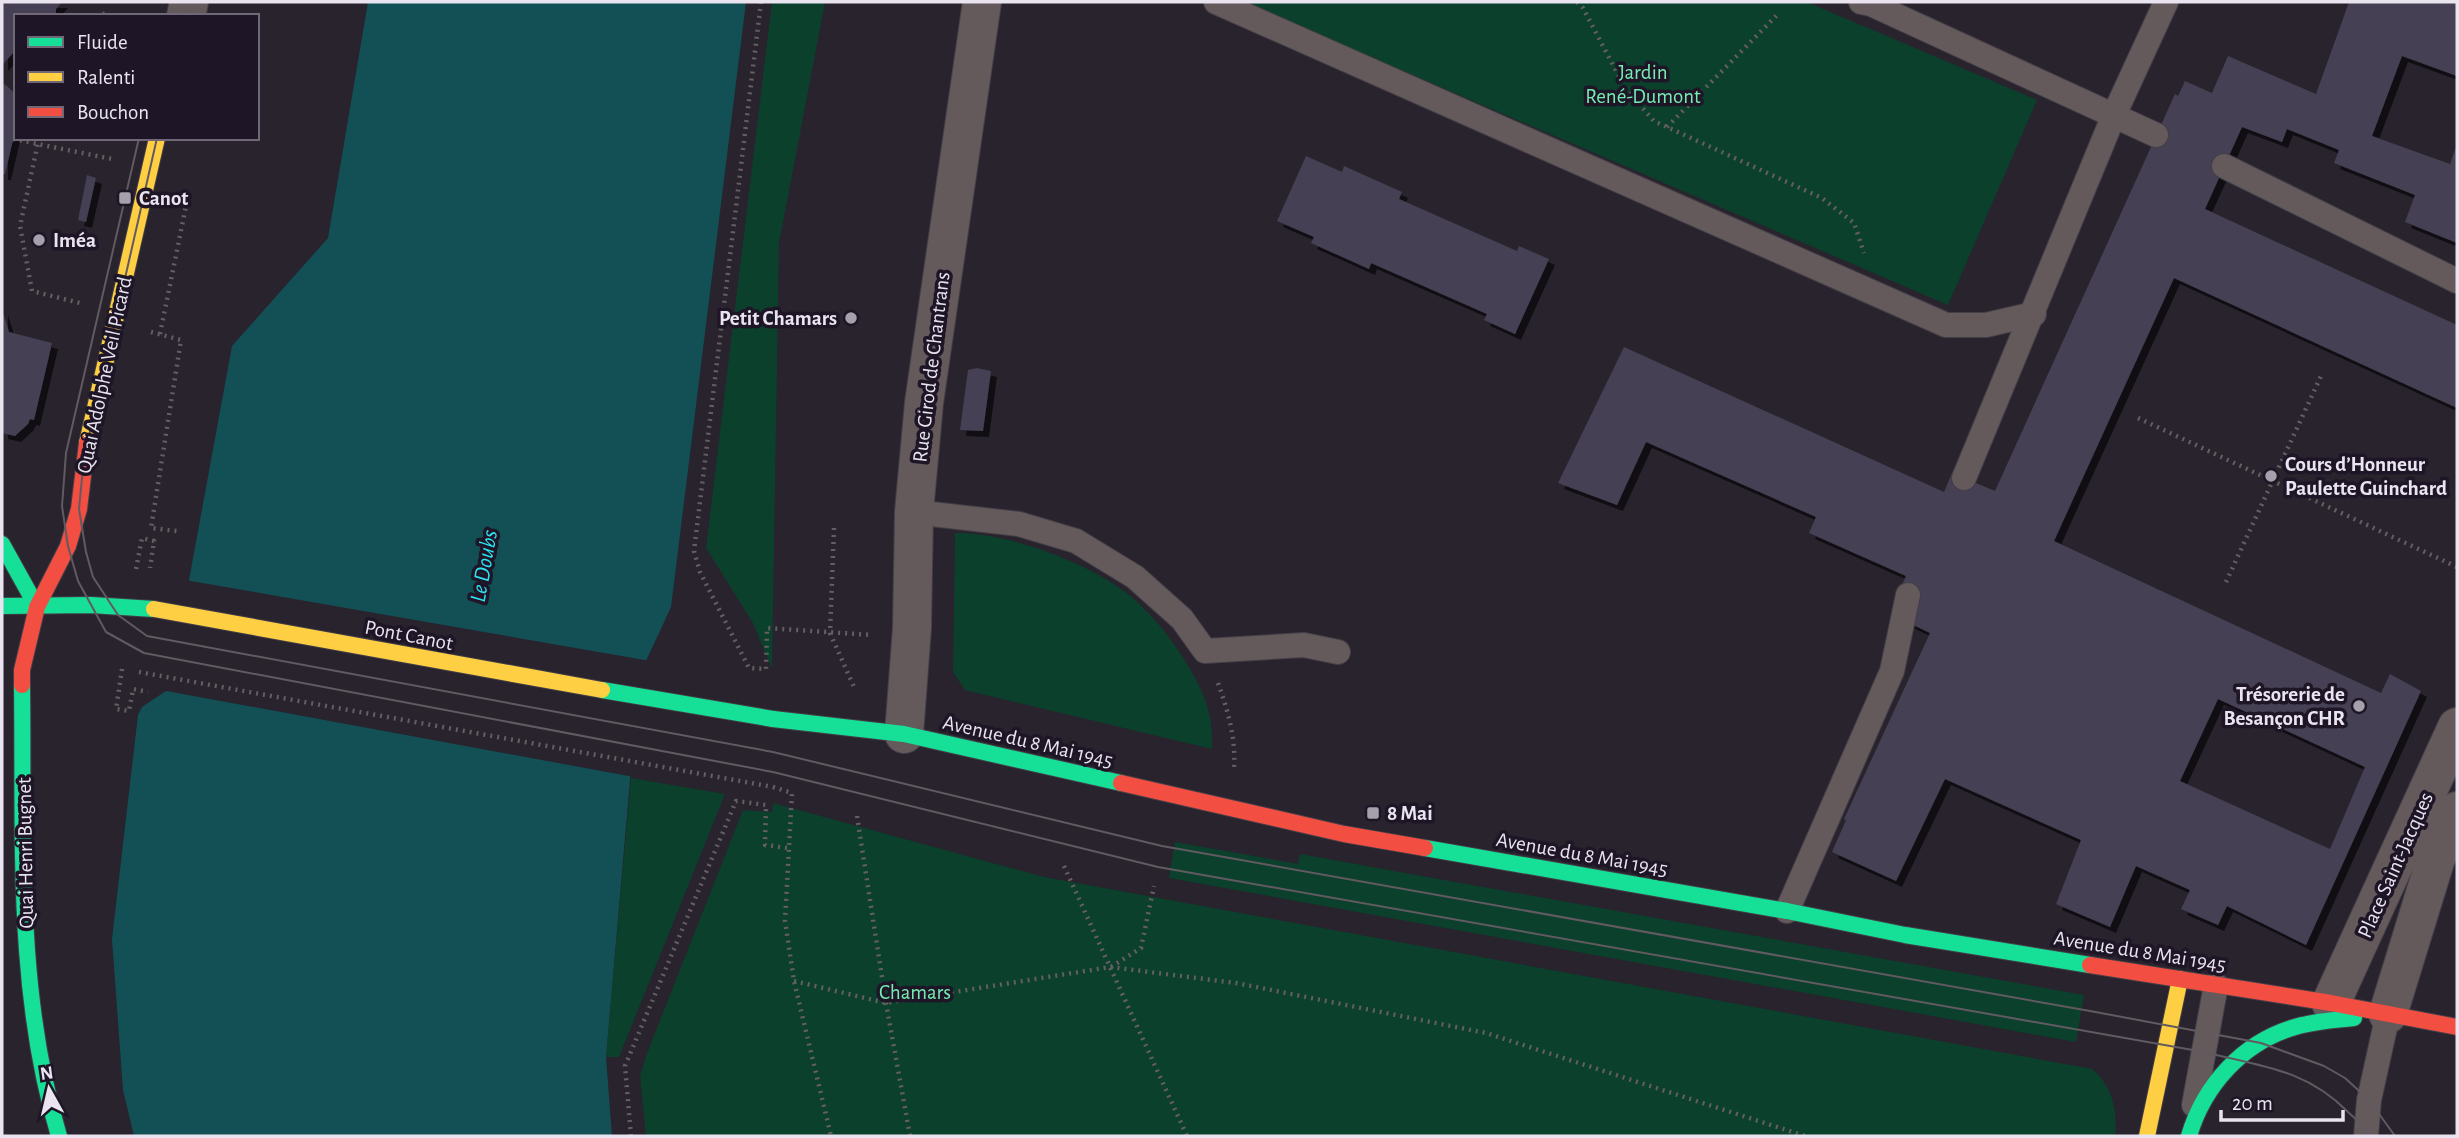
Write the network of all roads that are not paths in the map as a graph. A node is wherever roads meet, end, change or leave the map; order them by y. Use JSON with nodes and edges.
{"nodes":[{"id":1,"x":982,"y":2,"type":"edge"},
{"id":2,"x":1216,"y":2,"type":"edge"},
{"id":3,"x":1861,"y":2,"type":"edge"},
{"id":4,"x":2166,"y":2,"type":"edge"},
{"id":5,"x":2113,"y":115,"type":"junction"},
{"id":6,"x":2156,"y":135,"type":"dead end"},
{"id":7,"x":156,"y":140,"type":"edge"},
{"id":8,"x":2224,"y":166,"type":"dead end"},
{"id":9,"x":2457,"y":281,"type":"edge"},
{"id":10,"x":2034,"y":314,"type":"junction"},
{"id":11,"x":1964,"y":478,"type":"dead end"},
{"id":12,"x":914,"y":512,"type":"junction"},
{"id":13,"x":2,"y":544,"type":"edge"},
{"id":14,"x":1908,"y":595,"type":"dead end"},
{"id":15,"x":2,"y":606,"type":"edge"},
{"id":16,"x":37,"y":607,"type":"junction"},
{"id":17,"x":1338,"y":652,"type":"dead end"},
{"id":18,"x":773,"y":719,"type":"joint"},
{"id":19,"x":2457,"y":727,"type":"edge"},
{"id":20,"x":904,"y":734,"type":"junction"},
{"id":21,"x":2457,"y":811,"type":"edge"},
{"id":22,"x":1787,"y":911,"type":"junction"},
{"id":23,"x":2180,"y":979,"type":"junction"},
{"id":24,"x":2216,"y":985,"type":"junction"},
{"id":25,"x":2331,"y":1003,"type":"junction"},
{"id":26,"x":2388,"y":1014,"type":"junction"},
{"id":27,"x":2457,"y":1027,"type":"edge"},
{"id":28,"x":46,"y":1118,"type":"edge"},
{"id":29,"x":2190,"y":1131,"type":"edge"},
{"id":30,"x":59,"y":1136,"type":"edge"},
{"id":31,"x":2147,"y":1136,"type":"edge"},
{"id":32,"x":2365,"y":1136,"type":"edge"}],
"edges":[{"from":1,"to":12,"type":"street","name":"Rue Girod de Chantrans"},
{"from":2,"to":10,"type":"lane"},
{"from":3,"to":5,"type":"lane"},
{"from":4,"to":5,"type":"lane"},
{"from":5,"to":6,"type":"lane"},
{"from":5,"to":10,"type":"lane"},
{"from":7,"to":16,"type":"main road","name":"Quai Adolphe Veil Picard"},
{"from":8,"to":9,"type":"lane"},
{"from":10,"to":11,"type":"lane"},
{"from":12,"to":17,"type":"lane"},
{"from":12,"to":20,"type":"street","name":"Rue Girod de Chantrans"},
{"from":13,"to":16,"type":"main road"},
{"from":14,"to":22,"type":"lane"},
{"from":15,"to":16,"type":"main road","name":"Pont Canot"},
{"from":16,"to":18,"type":"main road","name":"Pont Canot","bridge":true},
{"from":16,"to":28,"type":"main road","name":"Quai Henri Bugnet"},
{"from":18,"to":20,"type":"main road","name":"Avenue du 8 Mai 1945"},
{"from":19,"to":25,"type":"street","name":"Place Saint-Jacques"},
{"from":20,"to":22,"type":"main road","name":"Avenue du 8 Mai 1945"},
{"from":21,"to":26,"type":"street","name":"Place Saint-Jacques"},
{"from":22,"to":23,"type":"main road","name":"Avenue du 8 Mai 1945"},
{"from":23,"to":24,"type":"main road","name":"Avenue du 8 Mai 1945"},
{"from":23,"to":31,"type":"main road"},
{"from":24,"to":25,"type":"main road","name":"Avenue du 8 Mai 1945"},
{"from":24,"to":29,"type":"lane"},
{"from":25,"to":26,"type":"main road","name":"Avenue du 8 Mai 1945"},
{"from":26,"to":27,"type":"main road","name":"Avenue du 8 Mai 1945"},
{"from":26,"to":29,"type":"main road"},
{"from":26,"to":32,"type":"lane"},
{"from":28,"to":30,"type":"main road","name":"Quai Henri Bugnet"}]}
